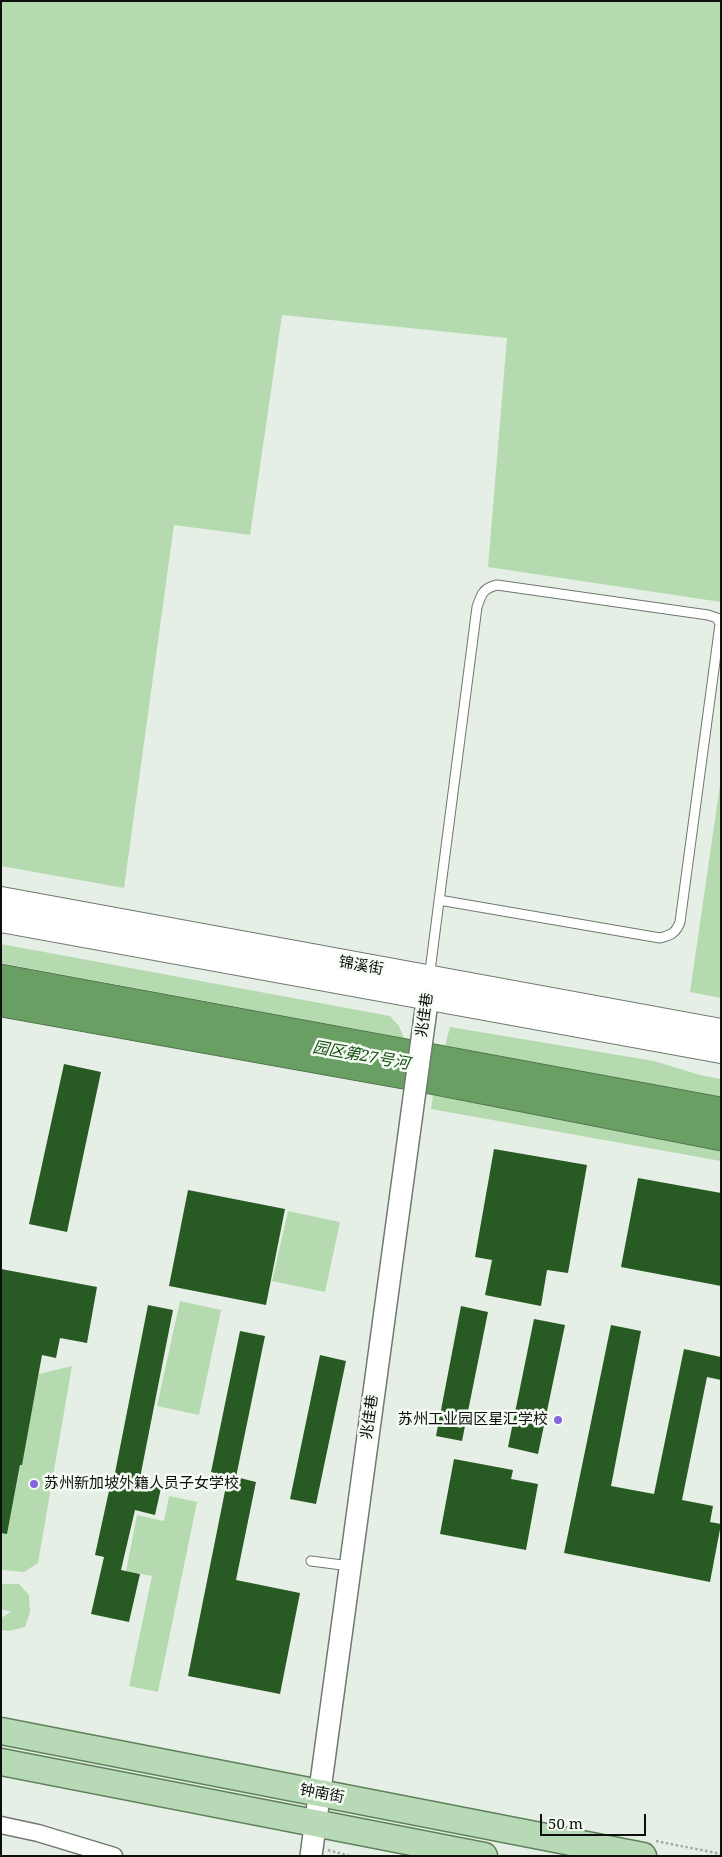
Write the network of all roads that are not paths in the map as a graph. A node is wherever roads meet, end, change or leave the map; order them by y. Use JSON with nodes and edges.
{"nodes":[{"id":1,"x":1,"y":899,"type":"edge"},
{"id":2,"x":439,"y":900,"type":"junction"},
{"id":3,"x":1,"y":920,"type":"edge"},
{"id":4,"x":429,"y":988,"type":"junction"},
{"id":5,"x":721,"y":1031,"type":"edge"},
{"id":6,"x":721,"y":1051,"type":"edge"},
{"id":7,"x":311,"y":1561,"type":"dead end"},
{"id":8,"x":350,"y":1566,"type":"junction"},
{"id":9,"x":1,"y":1731,"type":"edge"},
{"id":10,"x":1,"y":1762,"type":"edge"},
{"id":11,"x":320,"y":1794,"type":"junction"},
{"id":12,"x":316,"y":1824,"type":"junction"},
{"id":13,"x":1,"y":1825,"type":"edge"},
{"id":14,"x":114,"y":1856,"type":"edge"},
{"id":15,"x":311,"y":1856,"type":"edge"},
{"id":16,"x":484,"y":1856,"type":"edge"},
{"id":17,"x":643,"y":1856,"type":"edge"}],
"edges":[{"from":1,"to":4,"type":"main road","name":"锦溪街"},
{"from":2,"to":2,"type":"lane"},
{"from":2,"to":4,"type":"lane"},
{"from":3,"to":4,"type":"main road","name":"锦溪街"},
{"from":4,"to":5,"type":"main road","name":"锦溪街"},
{"from":4,"to":6,"type":"main road","name":"锦溪街"},
{"from":4,"to":8,"type":"street","name":"兆佳巷"},
{"from":7,"to":8,"type":"lane"},
{"from":8,"to":11,"type":"street","name":"兆佳巷"},
{"from":9,"to":11,"type":"main road","name":"钟南街"},
{"from":10,"to":12,"type":"main road","name":"钟南街"},
{"from":11,"to":12,"type":"street","name":"兆佳巷"},
{"from":11,"to":17,"type":"main road","name":"钟南街"},
{"from":12,"to":15,"type":"street","name":"兆佳巷"},
{"from":12,"to":16,"type":"main road","name":"钟南街"},
{"from":13,"to":14,"type":"street"}]}
